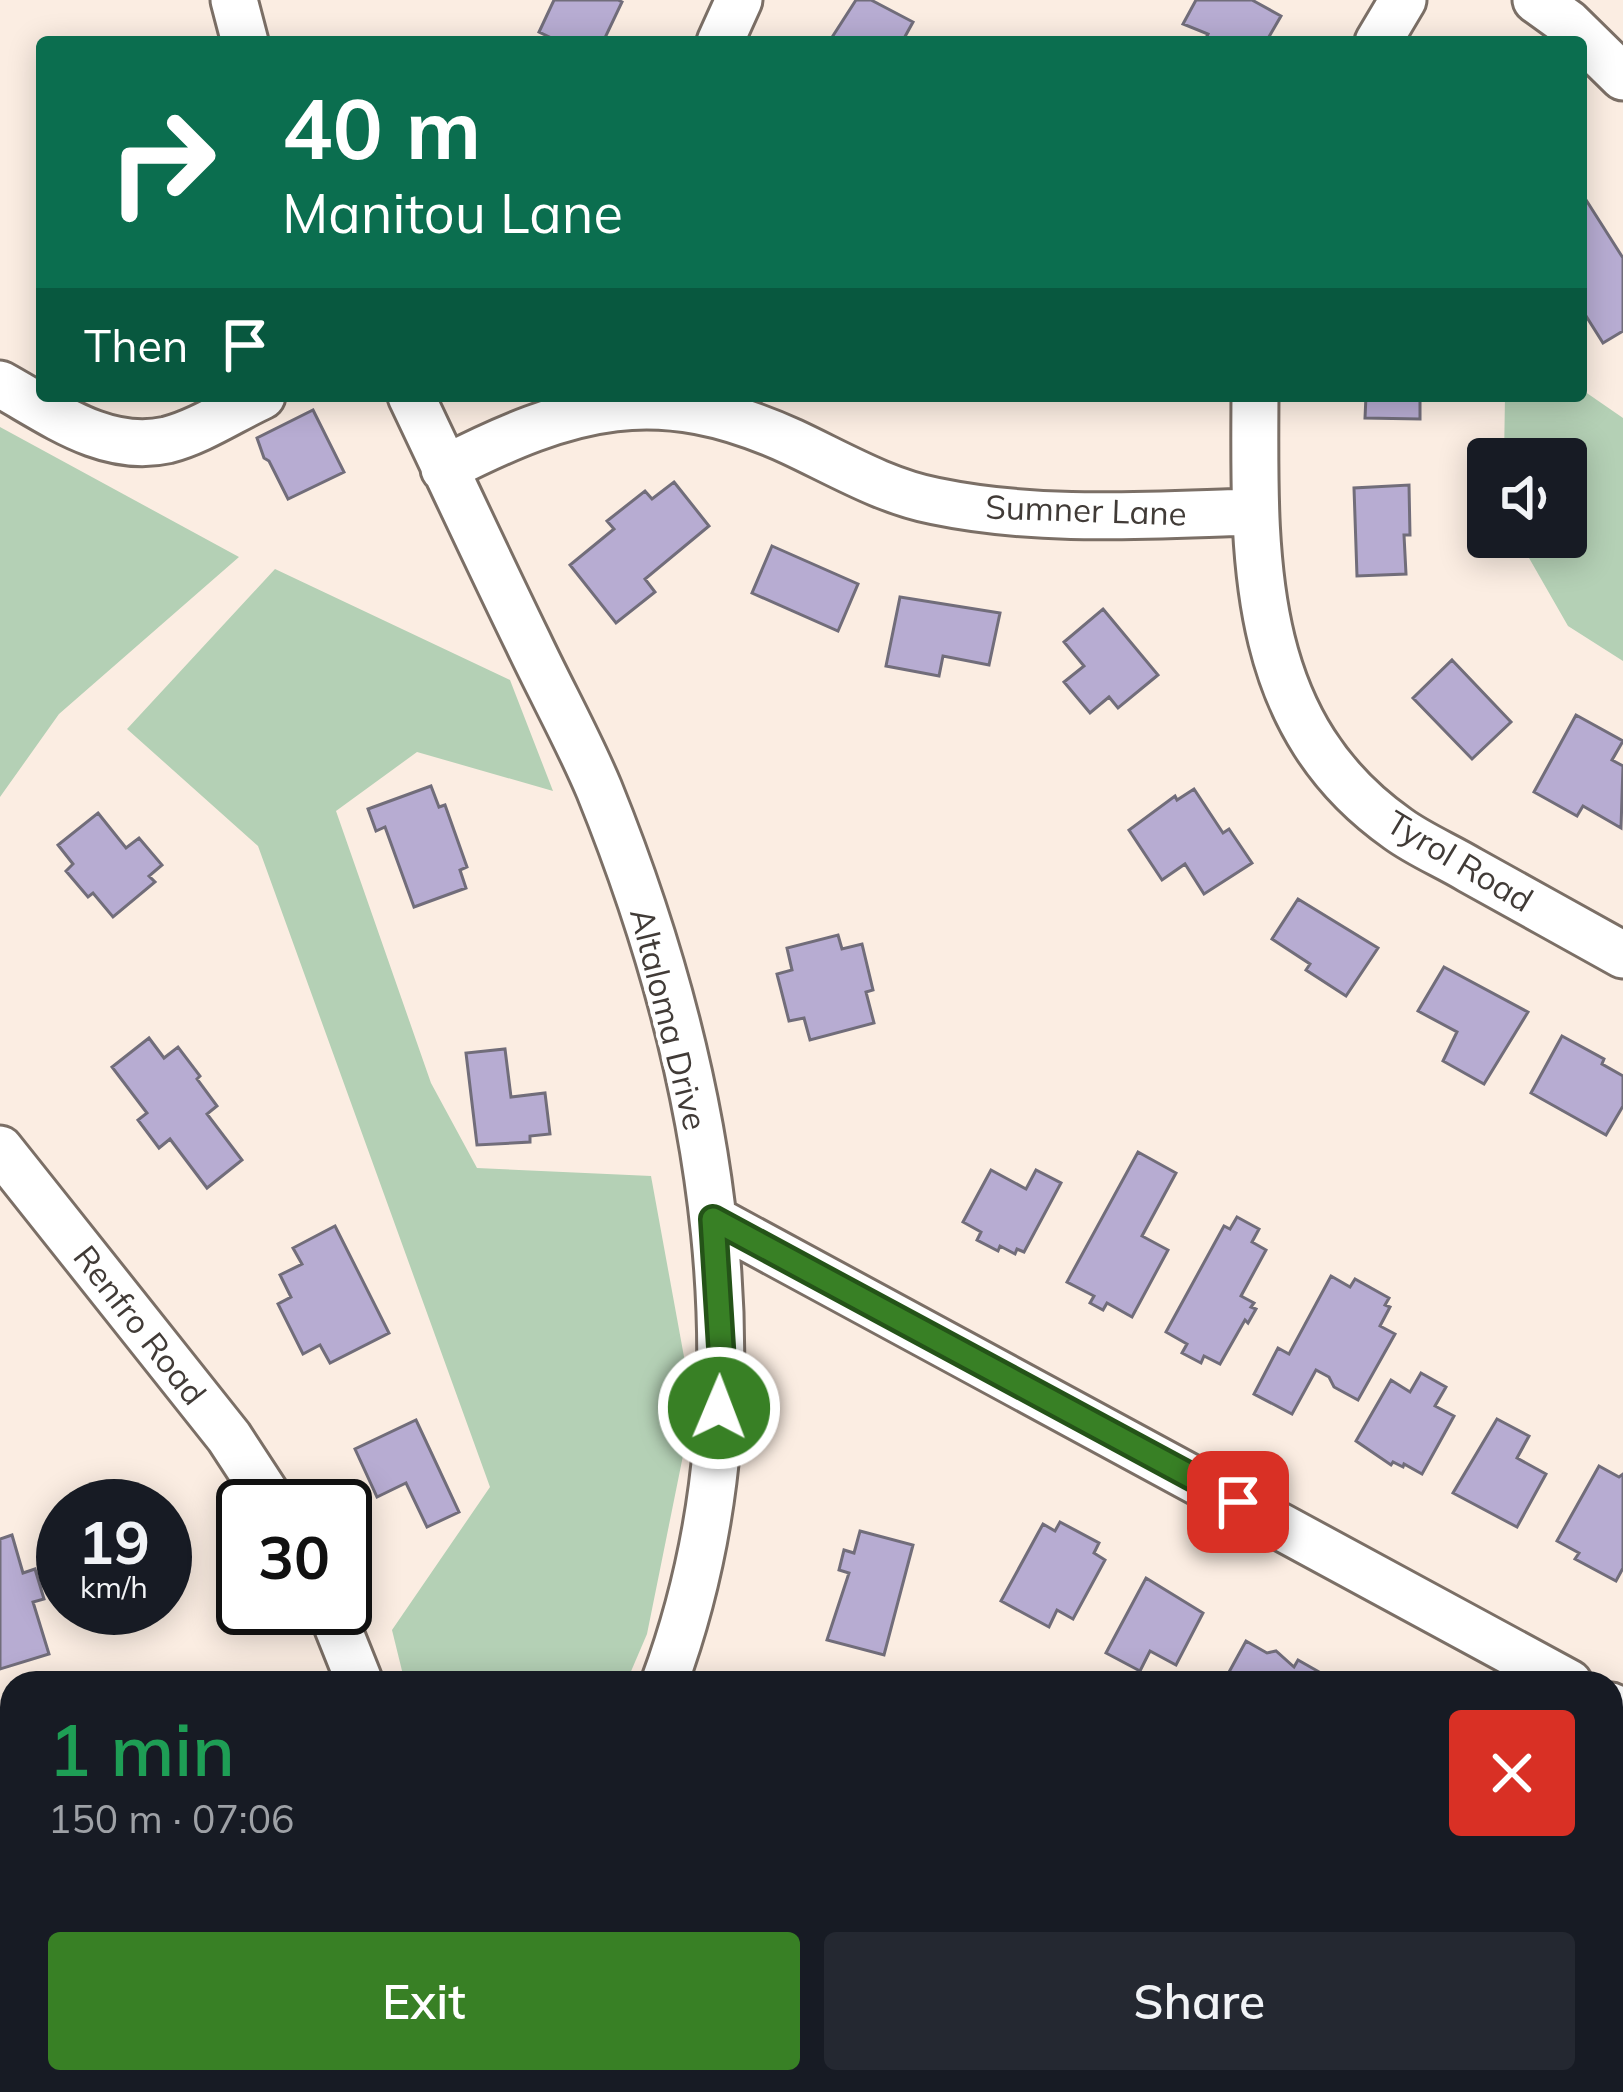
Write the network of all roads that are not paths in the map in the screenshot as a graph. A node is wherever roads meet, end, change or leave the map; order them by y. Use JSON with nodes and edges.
{"nodes":[{"id":1,"x":234,"y":0,"type":"edge"},
{"id":2,"x":739,"y":0,"type":"edge"},
{"id":3,"x":1403,"y":0,"type":"edge"},
{"id":4,"x":1536,"y":0,"type":"edge"},
{"id":5,"x":243,"y":36,"type":"edge"},
{"id":6,"x":723,"y":36,"type":"edge"},
{"id":7,"x":1382,"y":36,"type":"edge"},
{"id":8,"x":1581,"y":36,"type":"edge"},
{"id":9,"x":1587,"y":42,"type":"edge"},
{"id":10,"x":1623,"y":77,"type":"edge"},
{"id":11,"x":0,"y":384,"type":"edge"},
{"id":12,"x":249,"y":402,"type":"edge"},
{"id":13,"x":414,"y":402,"type":"edge"},
{"id":14,"x":657,"y":402,"type":"edge"},
{"id":15,"x":670,"y":402,"type":"edge"},
{"id":16,"x":1255,"y":402,"type":"edge"},
{"id":17,"x":444,"y":469,"type":"junction"},
{"id":18,"x":1254,"y":512,"type":"junction"},
{"id":19,"x":1623,"y":956,"type":"edge"},
{"id":20,"x":0,"y":1148,"type":"edge"},
{"id":21,"x":713,"y":1219,"type":"junction"},
{"id":22,"x":256,"y":1479,"type":"edge"},
{"id":23,"x":341,"y":1635,"type":"edge"},
{"id":24,"x":355,"y":1671,"type":"edge"},
{"id":25,"x":668,"y":1671,"type":"edge"},
{"id":26,"x":1547,"y":1671,"type":"edge"}],
"edges":[{"from":1,"to":5,"type":"street"},
{"from":2,"to":6,"type":"street"},
{"from":3,"to":7,"type":"street"},
{"from":4,"to":8,"type":"street"},
{"from":9,"to":10,"type":"street"},
{"from":11,"to":12,"type":"street"},
{"from":13,"to":17,"type":"street","name":"Altaloma Drive"},
{"from":14,"to":17,"type":"street","name":"Sumner Lane"},
{"from":15,"to":18,"type":"street","name":"Sumner Lane"},
{"from":16,"to":18,"type":"street","name":"Tyrol Road"},
{"from":17,"to":21,"type":"street","name":"Altaloma Drive"},
{"from":18,"to":19,"type":"street","name":"Tyrol Road"},
{"from":20,"to":22,"type":"street","name":"Renfro Road"},
{"from":21,"to":25,"type":"street","name":"Altaloma Drive"},
{"from":21,"to":26,"type":"street"},
{"from":23,"to":24,"type":"street"}]}
